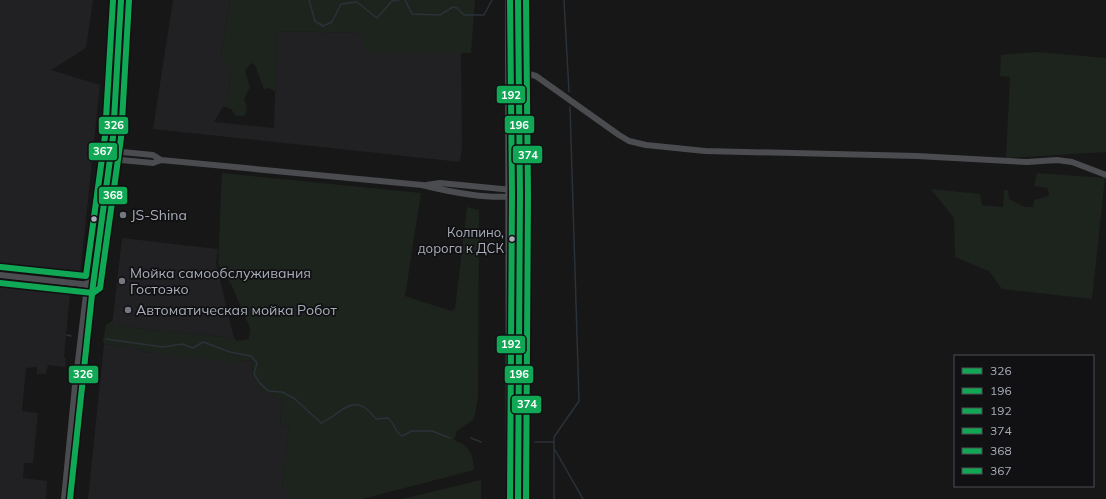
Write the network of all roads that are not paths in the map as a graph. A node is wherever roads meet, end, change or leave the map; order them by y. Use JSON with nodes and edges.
{"nodes":[{"id":1,"x":115,"y":0,"type":"edge"},
{"id":2,"x":121,"y":0,"type":"edge"},
{"id":3,"x":509,"y":0,"type":"edge"},
{"id":4,"x":518,"y":0,"type":"edge"},
{"id":5,"x":519,"y":74,"type":"junction"},
{"id":6,"x":112,"y":151,"type":"junction"},
{"id":7,"x":103,"y":155,"type":"junction"},
{"id":8,"x":110,"y":159,"type":"junction"},
{"id":9,"x":161,"y":160,"type":"junction"},
{"id":10,"x":1106,"y":175,"type":"edge"},
{"id":11,"x":422,"y":185,"type":"junction"},
{"id":12,"x":510,"y":189,"type":"junction"},
{"id":13,"x":520,"y":194,"type":"junction"},
{"id":14,"x":509,"y":198,"type":"junction"},
{"id":15,"x":0,"y":275,"type":"edge"},
{"id":16,"x":90,"y":285,"type":"junction"},
{"id":17,"x":82,"y":354,"type":"junction"},
{"id":18,"x":64,"y":499,"type":"edge"},
{"id":19,"x":70,"y":499,"type":"edge"},
{"id":20,"x":510,"y":499,"type":"edge"},
{"id":21,"x":518,"y":499,"type":"edge"}],
"edges":[{"from":1,"to":7,"type":"street"},
{"from":2,"to":6,"type":"street"},
{"from":3,"to":12,"type":"main road"},
{"from":4,"to":5,"type":"main road"},
{"from":5,"to":10,"type":"street"},
{"from":5,"to":13,"type":"main road"},
{"from":6,"to":7,"type":"street"},
{"from":6,"to":8,"type":"street"},
{"from":6,"to":9,"type":"street"},
{"from":7,"to":8,"type":"street"},
{"from":7,"to":16,"type":"street"},
{"from":8,"to":9,"type":"street"},
{"from":8,"to":16,"type":"street"},
{"from":9,"to":11,"type":"street"},
{"from":11,"to":12,"type":"street"},
{"from":11,"to":14,"type":"street"},
{"from":12,"to":13,"type":"street"},
{"from":12,"to":14,"type":"main road"},
{"from":13,"to":14,"type":"street"},
{"from":13,"to":21,"type":"main road"},
{"from":14,"to":20,"type":"main road"},
{"from":15,"to":16,"type":"street"},
{"from":16,"to":17,"type":"street"},
{"from":17,"to":18,"type":"street"},
{"from":17,"to":19,"type":"street"}]}
